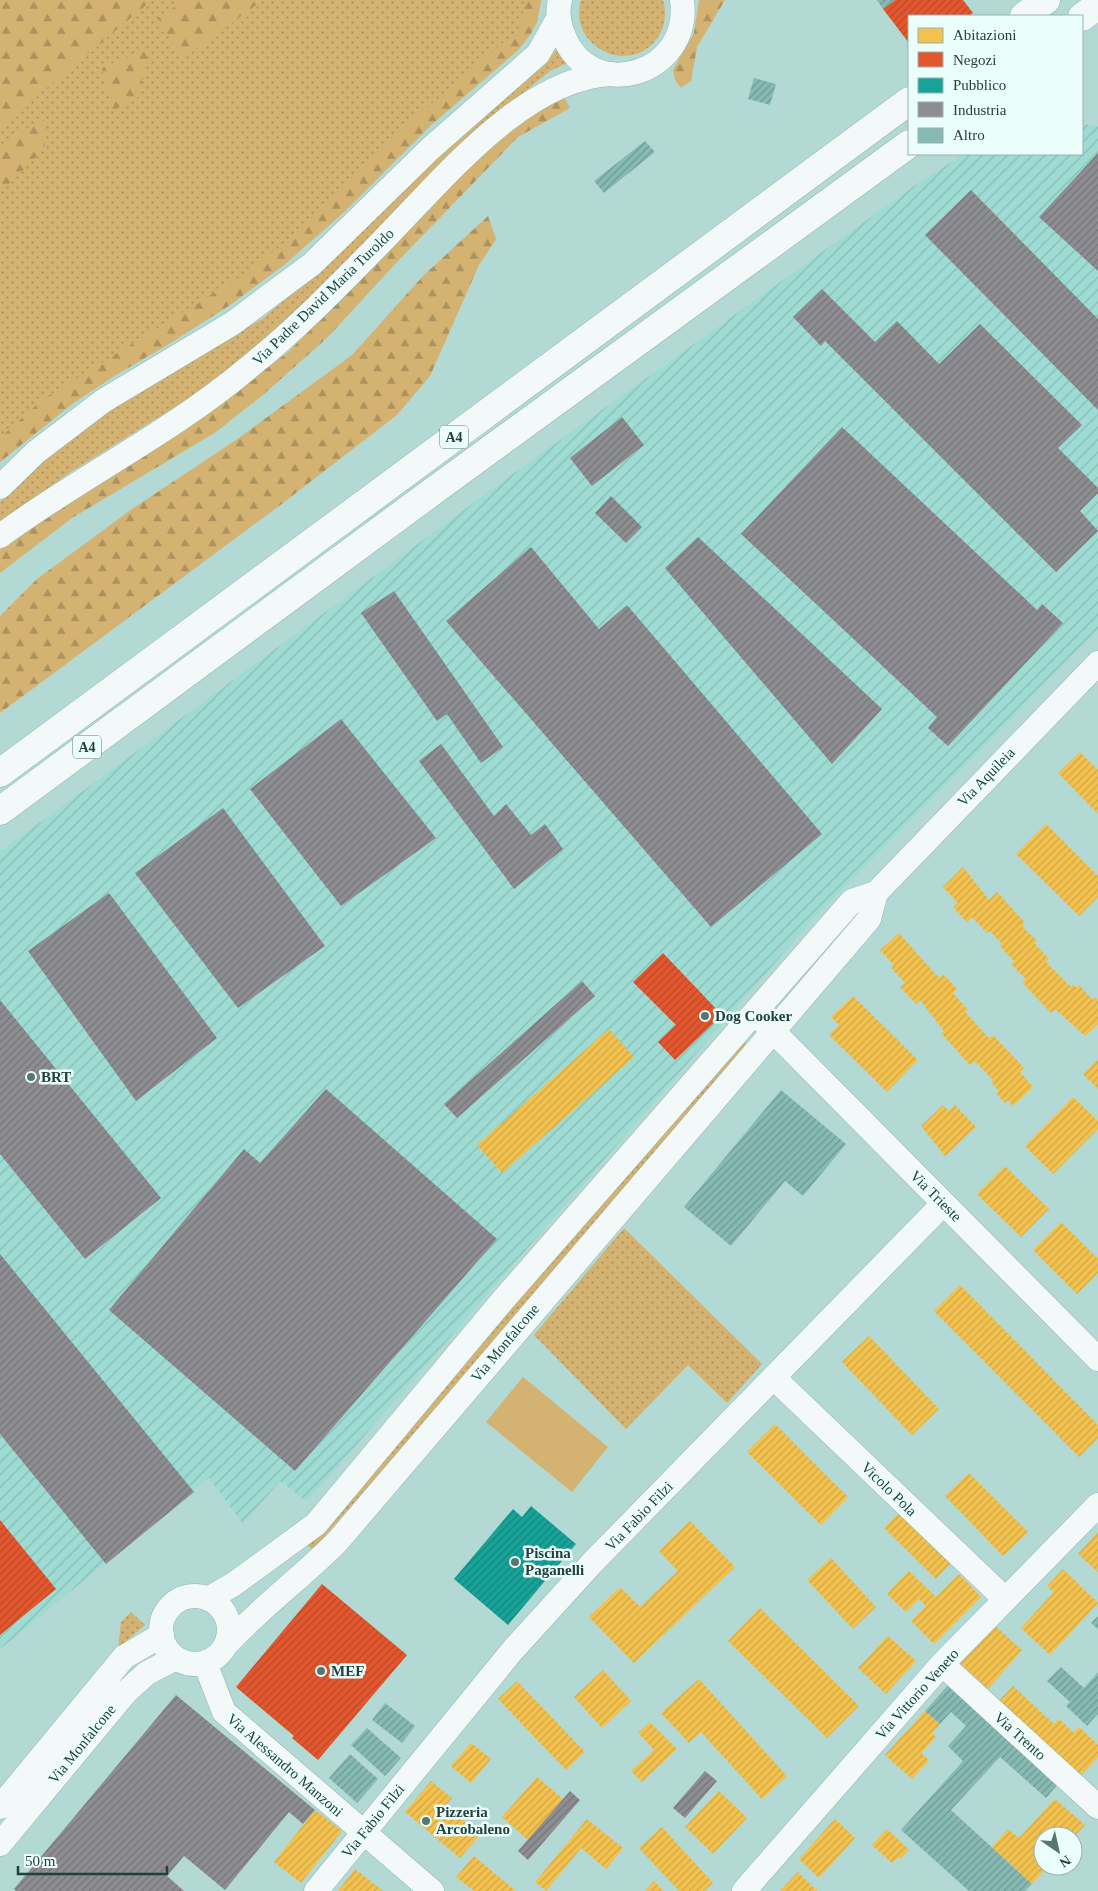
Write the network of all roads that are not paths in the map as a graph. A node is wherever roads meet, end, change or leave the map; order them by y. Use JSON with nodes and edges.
{"nodes":[{"id":1,"x":1046,"y":0,"type":"edge"},
{"id":2,"x":684,"y":4,"type":"edge"},
{"id":3,"x":1098,"y":5,"type":"edge"},
{"id":4,"x":559,"y":8,"type":"edge"},
{"id":5,"x":1025,"y":15,"type":"edge"},
{"id":6,"x":1083,"y":16,"type":"edge"},
{"id":7,"x":612,"y":74,"type":"junction"},
{"id":8,"x":908,"y":102,"type":"edge"},
{"id":9,"x":908,"y":145,"type":"edge"},
{"id":10,"x":0,"y":487,"type":"edge"},
{"id":11,"x":0,"y":536,"type":"edge"},
{"id":12,"x":1098,"y":663,"type":"edge"},
{"id":13,"x":0,"y":773,"type":"edge"},
{"id":14,"x":0,"y":811,"type":"edge"},
{"id":15,"x":876,"y":893,"type":"junction"},
{"id":16,"x":754,"y":1012,"type":"junction"},
{"id":17,"x":775,"y":1032,"type":"junction"},
{"id":18,"x":943,"y":1204,"type":"junction"},
{"id":19,"x":1095,"y":1350,"type":"edge"},
{"id":20,"x":774,"y":1378,"type":"junction"},
{"id":21,"x":1098,"y":1505,"type":"edge"},
{"id":22,"x":208,"y":1599,"type":"junction"},
{"id":23,"x":1005,"y":1600,"type":"junction"},
{"id":24,"x":162,"y":1635,"type":"junction"},
{"id":25,"x":226,"y":1645,"type":"junction"},
{"id":26,"x":176,"y":1658,"type":"junction"},
{"id":27,"x":205,"y":1663,"type":"junction"},
{"id":28,"x":942,"y":1664,"type":"junction"},
{"id":29,"x":0,"y":1807,"type":"edge"},
{"id":30,"x":1098,"y":1807,"type":"edge"},
{"id":31,"x":364,"y":1833,"type":"junction"},
{"id":32,"x":0,"y":1844,"type":"edge"},
{"id":33,"x":316,"y":1891,"type":"edge"},
{"id":34,"x":432,"y":1891,"type":"edge"},
{"id":35,"x":744,"y":1891,"type":"edge"}],
"edges":[{"from":1,"to":5,"type":"highway"},
{"from":2,"to":7,"type":"street","name":"Via Padre David Maria Turoldo"},
{"from":3,"to":6,"type":"highway"},
{"from":4,"to":7,"type":"street"},
{"from":4,"to":10,"type":"street","name":"Via Padre David Maria Turoldo"},
{"from":7,"to":11,"type":"street","name":"Via Padre David Maria Turoldo"},
{"from":8,"to":13,"type":"highway","number":"A4"},
{"from":9,"to":14,"type":"highway","number":"A4"},
{"from":12,"to":15,"type":"street","name":"Via Aquileia"},
{"from":15,"to":16,"type":"street","name":"Via Aquileia"},
{"from":15,"to":17,"type":"street","name":"Via Aquileia"},
{"from":16,"to":17,"type":"street","name":"Via Trieste"},
{"from":16,"to":22,"type":"street","name":"Via Monfalcone"},
{"from":17,"to":18,"type":"street","name":"Via Trieste"},
{"from":17,"to":25,"type":"street","name":"Via Monfalcone"},
{"from":18,"to":19,"type":"street","name":"Via Trieste"},
{"from":18,"to":20,"type":"street","name":"Via Fabio Filzi"},
{"from":20,"to":23,"type":"street","name":"Vicolo Pola"},
{"from":20,"to":31,"type":"street","name":"Via Fabio Filzi"},
{"from":21,"to":23,"type":"street","name":"Via Vittorio Veneto"},
{"from":22,"to":24,"type":"street"},
{"from":22,"to":25,"type":"street"},
{"from":23,"to":28,"type":"street","name":"Via Vittorio Veneto"},
{"from":24,"to":26,"type":"street"},
{"from":24,"to":29,"type":"street","name":"Via Monfalcone"},
{"from":25,"to":27,"type":"street"},
{"from":26,"to":27,"type":"street"},
{"from":26,"to":32,"type":"street","name":"Via Monfalcone"},
{"from":27,"to":31,"type":"street","name":"Via Alessandro Manzoni"},
{"from":28,"to":30,"type":"street","name":"Via Trento"},
{"from":28,"to":35,"type":"street","name":"Via Vittorio Veneto"},
{"from":31,"to":33,"type":"street","name":"Via Fabio Filzi"},
{"from":31,"to":34,"type":"street","name":"Via Alessandro Manzoni"}]}
